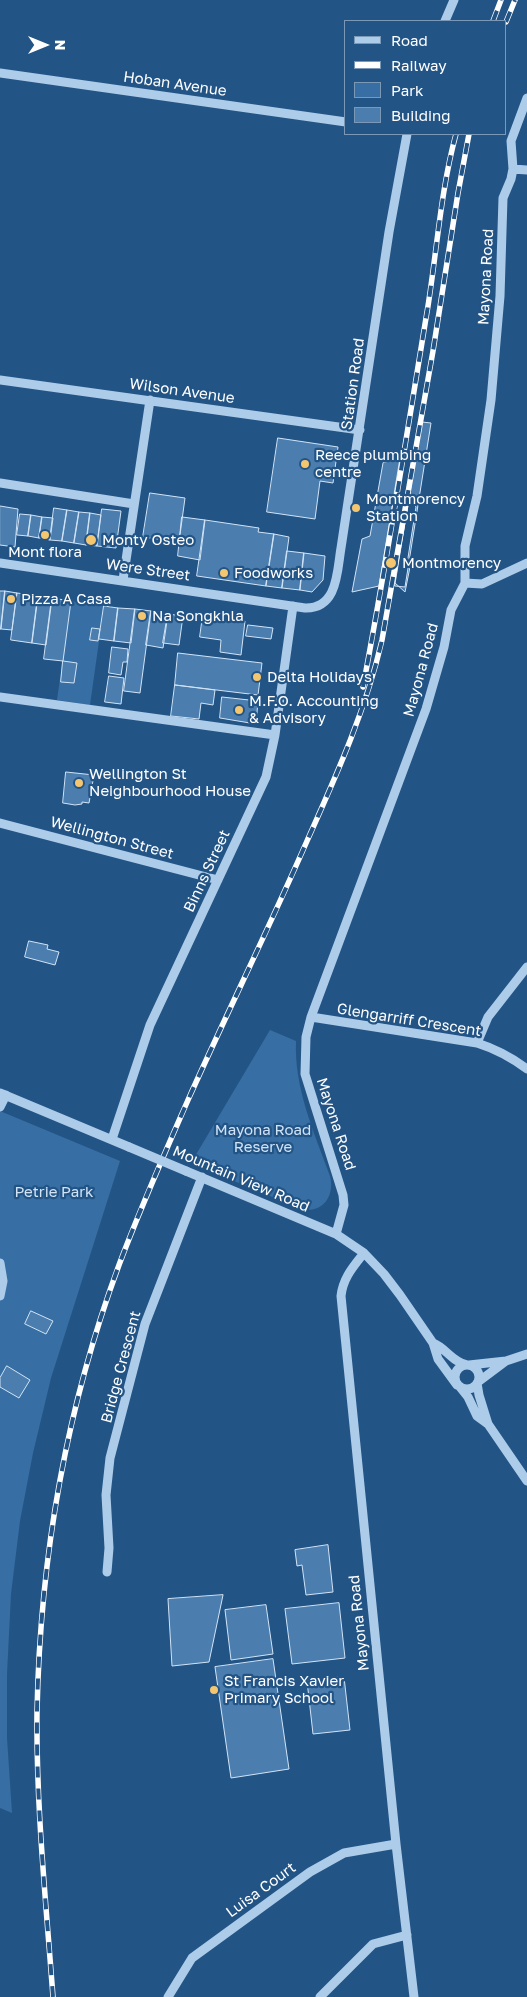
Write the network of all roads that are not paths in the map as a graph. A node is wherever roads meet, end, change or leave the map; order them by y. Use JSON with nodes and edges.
{"nodes":[{"id":1,"x":454,"y":0,"type":"edge"},
{"id":2,"x":445,"y":20,"type":"edge"},
{"id":3,"x":0,"y":73,"type":"edge"},
{"id":4,"x":527,"y":98,"type":"edge"},
{"id":5,"x":344,"y":122,"type":"edge"},
{"id":6,"x":407,"y":135,"type":"edge"},
{"id":7,"x":513,"y":169,"type":"junction"},
{"id":8,"x":527,"y":170,"type":"edge"},
{"id":9,"x":0,"y":380,"type":"edge"},
{"id":10,"x":150,"y":400,"type":"junction"},
{"id":11,"x":360,"y":430,"type":"junction"},
{"id":12,"x":0,"y":483,"type":"edge"},
{"id":13,"x":134,"y":504,"type":"junction"},
{"id":14,"x":0,"y":563,"type":"edge"},
{"id":15,"x":527,"y":563,"type":"edge"},
{"id":16,"x":123,"y":580,"type":"junction"},
{"id":17,"x":465,"y":583,"type":"junction"},
{"id":18,"x":293,"y":606,"type":"junction"},
{"id":19,"x":0,"y":697,"type":"edge"},
{"id":20,"x":275,"y":735,"type":"junction"},
{"id":21,"x":0,"y":823,"type":"edge"},
{"id":22,"x":218,"y":880,"type":"junction"},
{"id":23,"x":527,"y":967,"type":"edge"},
{"id":24,"x":311,"y":1018,"type":"junction"},
{"id":25,"x":477,"y":1043,"type":"junction"},
{"id":26,"x":527,"y":1069,"type":"edge"},
{"id":27,"x":3,"y":1094,"type":"edge"},
{"id":28,"x":0,"y":1107,"type":"edge"},
{"id":29,"x":112,"y":1139,"type":"junction"},
{"id":30,"x":202,"y":1177,"type":"junction"},
{"id":31,"x":336,"y":1234,"type":"junction"},
{"id":32,"x":364,"y":1253,"type":"junction"},
{"id":33,"x":0,"y":1263,"type":"edge"},
{"id":34,"x":0,"y":1296,"type":"edge"},
{"id":35,"x":433,"y":1343,"type":"junction"},
{"id":36,"x":527,"y":1354,"type":"edge"},
{"id":37,"x":506,"y":1361,"type":"junction"},
{"id":38,"x":468,"y":1365,"type":"junction"},
{"id":39,"x":478,"y":1383,"type":"junction"},
{"id":40,"x":458,"y":1386,"type":"junction"},
{"id":41,"x":488,"y":1424,"type":"junction"},
{"id":42,"x":527,"y":1481,"type":"edge"},
{"id":43,"x":107,"y":1572,"type":"dead end"},
{"id":44,"x":396,"y":1844,"type":"junction"},
{"id":45,"x":407,"y":1935,"type":"junction"},
{"id":46,"x":168,"y":1997,"type":"edge"},
{"id":47,"x":320,"y":1997,"type":"edge"},
{"id":48,"x":414,"y":1997,"type":"edge"}],
"edges":[{"from":1,"to":2,"type":"street"},
{"from":3,"to":5,"type":"street","name":"Hoban Avenue"},
{"from":4,"to":7,"type":"street","name":"Mayona Road"},
{"from":6,"to":11,"type":"street","name":"Station Road"},
{"from":7,"to":8,"type":"street"},
{"from":7,"to":17,"type":"street","name":"Mayona Road"},
{"from":9,"to":10,"type":"street","name":"Wilson Avenue"},
{"from":10,"to":11,"type":"street","name":"Wilson Avenue"},
{"from":10,"to":13,"type":"street"},
{"from":11,"to":18,"type":"street","name":"Station Road"},
{"from":12,"to":13,"type":"street"},
{"from":13,"to":16,"type":"street"},
{"from":14,"to":16,"type":"street","name":"Were Street"},
{"from":15,"to":17,"type":"street"},
{"from":16,"to":18,"type":"street","name":"Were Street"},
{"from":17,"to":24,"type":"street","name":"Mayona Road"},
{"from":18,"to":20,"type":"street","name":"Binns Street"},
{"from":19,"to":20,"type":"street"},
{"from":20,"to":22,"type":"street","name":"Binns Street"},
{"from":21,"to":22,"type":"street","name":"Wellington Street"},
{"from":22,"to":29,"type":"street","name":"Binns Street"},
{"from":23,"to":25,"type":"street"},
{"from":24,"to":25,"type":"street","name":"Glengarriff Crescent"},
{"from":24,"to":31,"type":"street","name":"Mayona Road"},
{"from":25,"to":26,"type":"street","name":"Glengarriff Crescent"},
{"from":27,"to":28,"type":"street"},
{"from":27,"to":29,"type":"street","name":"Mountain View Road"},
{"from":29,"to":30,"type":"street","name":"Mountain View Road","bridge":true},
{"from":30,"to":31,"type":"street","name":"Mountain View Road"},
{"from":30,"to":43,"type":"street","name":"Bridge Crescent"},
{"from":31,"to":32,"type":"street","name":"Mountain View Road"},
{"from":32,"to":35,"type":"street","name":"Mountain View Road"},
{"from":32,"to":44,"type":"street","name":"Mayona Road"},
{"from":33,"to":34,"type":"street"},
{"from":35,"to":38,"type":"street","name":"Mountain View Road"},
{"from":35,"to":40,"type":"street","name":"Mountain View Road"},
{"from":36,"to":37,"type":"street"},
{"from":37,"to":38,"type":"street"},
{"from":37,"to":39,"type":"street"},
{"from":38,"to":39,"type":"street"},
{"from":38,"to":40,"type":"street"},
{"from":39,"to":40,"type":"street"},
{"from":39,"to":41,"type":"street"},
{"from":40,"to":41,"type":"street","name":"Mountain View Road"},
{"from":41,"to":42,"type":"street"},
{"from":44,"to":45,"type":"street","name":"Mayona Road"},
{"from":44,"to":46,"type":"street","name":"Luisa Court"},
{"from":45,"to":47,"type":"street"},
{"from":45,"to":48,"type":"street","name":"Mayona Road"}]}
